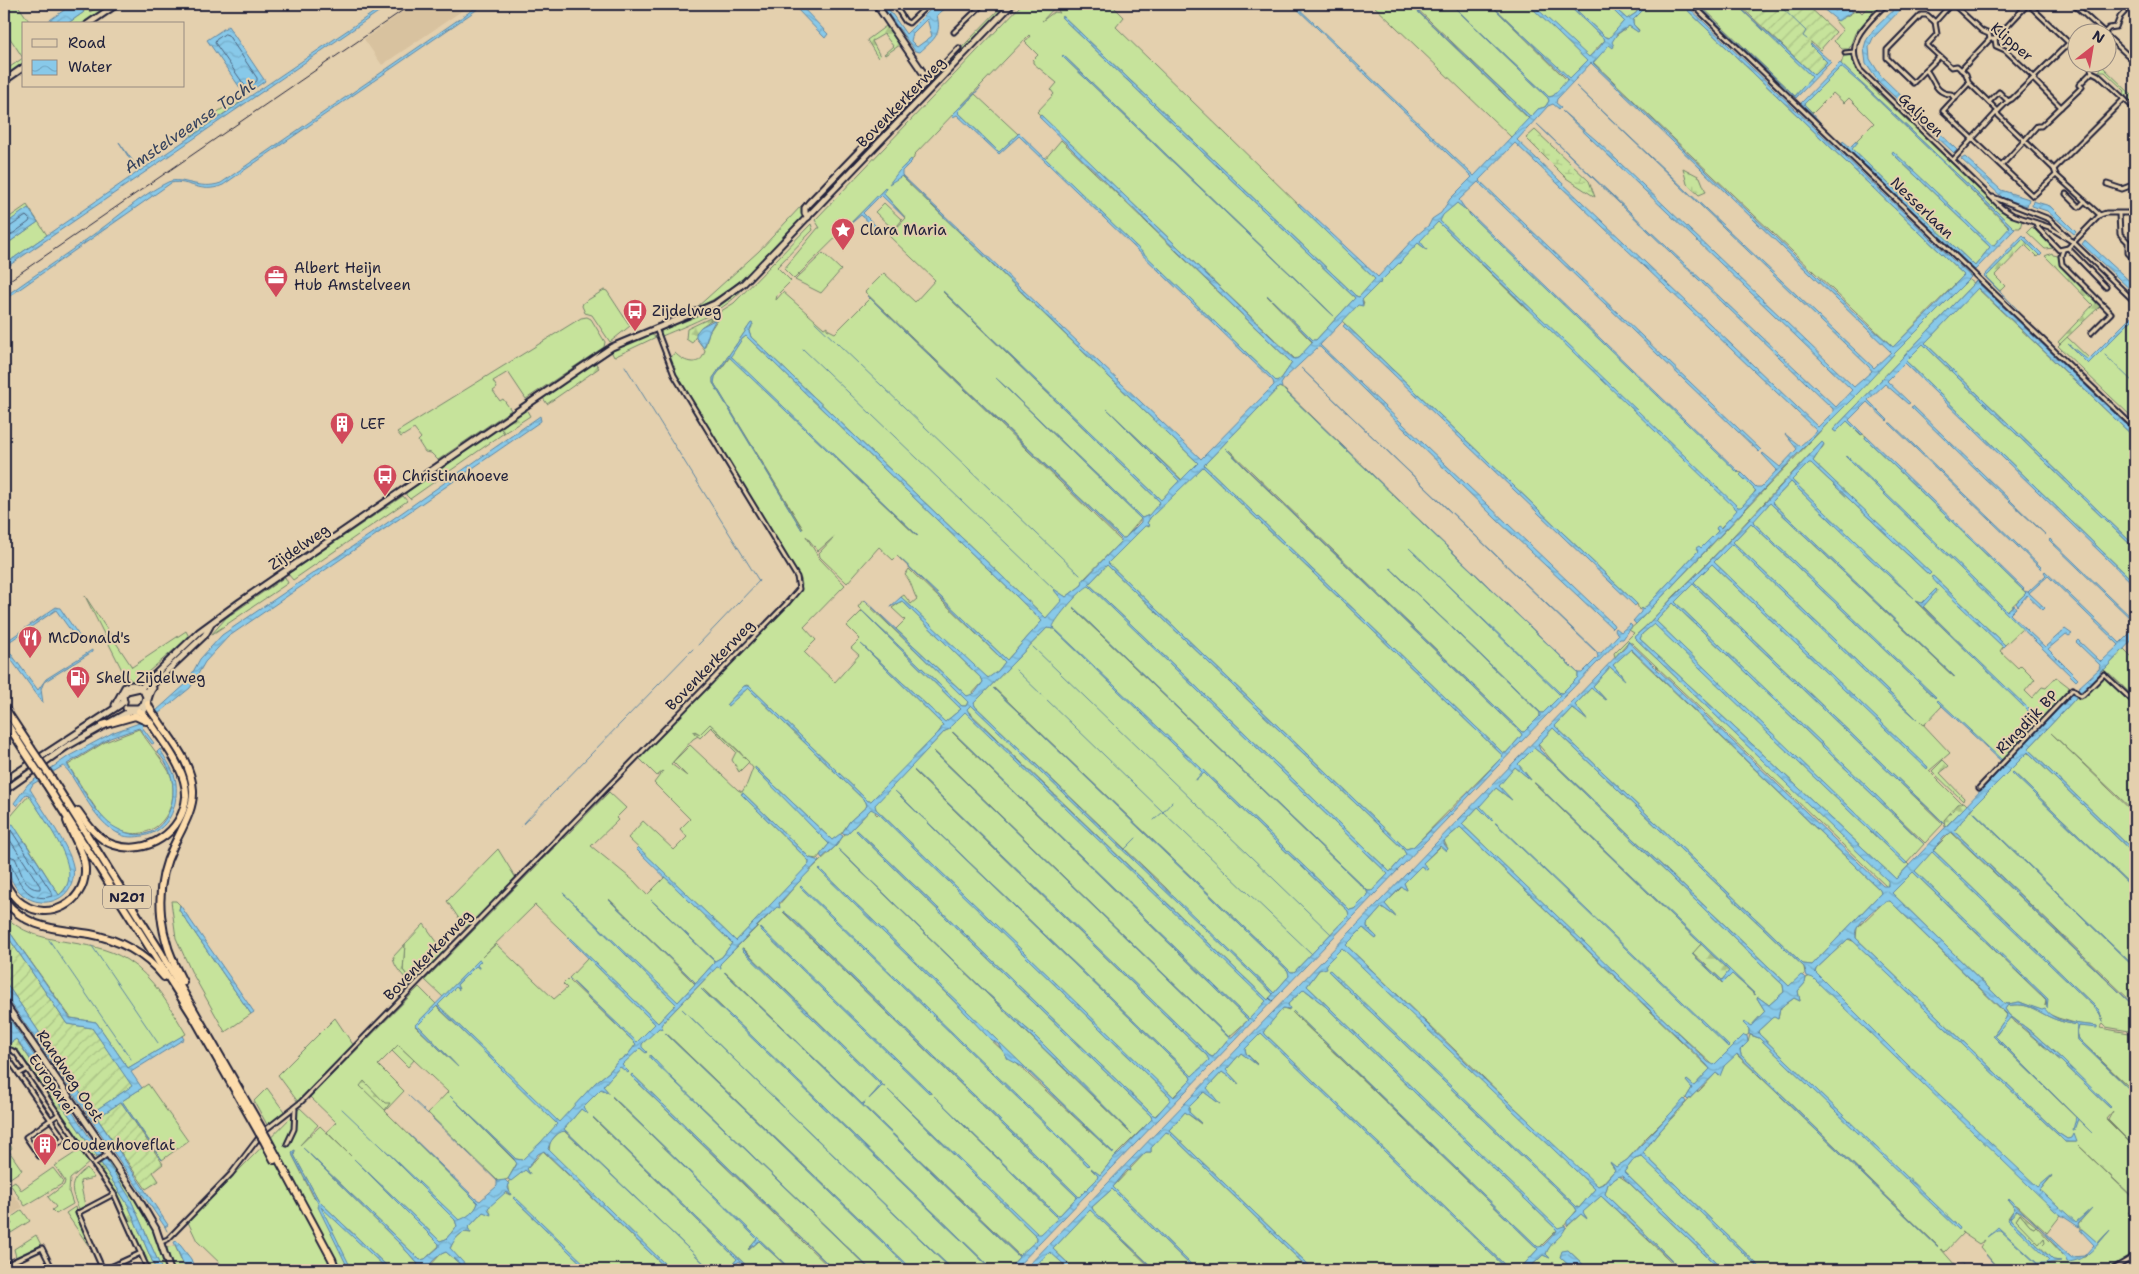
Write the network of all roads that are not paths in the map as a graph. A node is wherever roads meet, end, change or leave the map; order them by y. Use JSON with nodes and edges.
{"nodes":[{"id":1,"x":117,"y":4,"type":"edge"},
{"id":2,"x":876,"y":4,"type":"edge"},
{"id":3,"x":894,"y":4,"type":"edge"},
{"id":4,"x":929,"y":4,"type":"edge"},
{"id":5,"x":982,"y":4,"type":"edge"},
{"id":6,"x":1012,"y":4,"type":"edge"},
{"id":7,"x":1692,"y":4,"type":"edge"},
{"id":8,"x":1886,"y":4,"type":"edge"},
{"id":9,"x":1943,"y":4,"type":"edge"},
{"id":10,"x":1952,"y":4,"type":"edge"},
{"id":11,"x":2028,"y":4,"type":"edge"},
{"id":12,"x":2073,"y":4,"type":"edge"},
{"id":13,"x":2132,"y":4,"type":"edge"},
{"id":14,"x":1947,"y":8,"type":"junction"},
{"id":15,"x":91,"y":22,"type":"edge"},
{"id":16,"x":1935,"y":22,"type":"junction"},
{"id":17,"x":2093,"y":22,"type":"edge"},
{"id":18,"x":2116,"y":27,"type":"edge"},
{"id":19,"x":954,"y":32,"type":"dead end"},
{"id":20,"x":1990,"y":39,"type":"junction"},
{"id":21,"x":1995,"y":39,"type":"junction"},
{"id":22,"x":2066,"y":40,"type":"edge"},
{"id":23,"x":2116,"y":44,"type":"edge"},
{"id":24,"x":2066,"y":46,"type":"edge"},
{"id":25,"x":959,"y":48,"type":"dead end"},
{"id":26,"x":1854,"y":52,"type":"junction"},
{"id":27,"x":1845,"y":53,"type":"dead end"},
{"id":28,"x":1939,"y":56,"type":"junction"},
{"id":29,"x":2135,"y":62,"type":"edge"},
{"id":30,"x":22,"y":68,"type":"edge"},
{"id":31,"x":1926,"y":70,"type":"junction"},
{"id":32,"x":1961,"y":70,"type":"junction"},
{"id":33,"x":2092,"y":72,"type":"joint"},
{"id":34,"x":2034,"y":78,"type":"junction"},
{"id":35,"x":928,"y":80,"type":"junction"},
{"id":36,"x":4,"y":81,"type":"edge"},
{"id":37,"x":1969,"y":83,"type":"junction"},
{"id":38,"x":1955,"y":99,"type":"junction"},
{"id":39,"x":2124,"y":99,"type":"junction"},
{"id":40,"x":2008,"y":101,"type":"junction"},
{"id":41,"x":1989,"y":102,"type":"junction"},
{"id":42,"x":2061,"y":107,"type":"junction"},
{"id":43,"x":2135,"y":109,"type":"edge"},
{"id":44,"x":1997,"y":112,"type":"junction"},
{"id":45,"x":1973,"y":138,"type":"junction"},
{"id":46,"x":2024,"y":141,"type":"junction"},
{"id":47,"x":1952,"y":160,"type":"junction"},
{"id":48,"x":2002,"y":165,"type":"junction"},
{"id":49,"x":2054,"y":169,"type":"junction"},
{"id":50,"x":2056,"y":175,"type":"junction"},
{"id":51,"x":2108,"y":184,"type":"dead end"},
{"id":52,"x":2135,"y":184,"type":"edge"},
{"id":53,"x":1988,"y":194,"type":"junction"},
{"id":54,"x":2066,"y":194,"type":"dead end"},
{"id":55,"x":2084,"y":200,"type":"junction"},
{"id":56,"x":2135,"y":213,"type":"edge"},
{"id":57,"x":2119,"y":214,"type":"junction"},
{"id":58,"x":2100,"y":215,"type":"junction"},
{"id":59,"x":810,"y":219,"type":"junction"},
{"id":60,"x":2036,"y":222,"type":"junction"},
{"id":61,"x":2073,"y":242,"type":"junction"},
{"id":62,"x":2068,"y":248,"type":"junction"},
{"id":63,"x":2063,"y":250,"type":"junction"},
{"id":64,"x":2135,"y":260,"type":"edge"},
{"id":65,"x":2106,"y":287,"type":"dead end"},
{"id":66,"x":2135,"y":302,"type":"edge"},
{"id":67,"x":656,"y":328,"type":"junction"},
{"id":68,"x":2091,"y":333,"type":"dead end"},
{"id":69,"x":2135,"y":428,"type":"edge"},
{"id":70,"x":210,"y":626,"type":"junction"},
{"id":71,"x":139,"y":687,"type":"junction"},
{"id":72,"x":147,"y":695,"type":"junction"},
{"id":73,"x":121,"y":700,"type":"junction"},
{"id":74,"x":2135,"y":702,"type":"edge"},
{"id":75,"x":4,"y":707,"type":"edge"},
{"id":76,"x":144,"y":707,"type":"junction"},
{"id":77,"x":128,"y":709,"type":"junction"},
{"id":78,"x":4,"y":719,"type":"edge"},
{"id":79,"x":103,"y":725,"type":"junction"},
{"id":80,"x":152,"y":727,"type":"junction"},
{"id":81,"x":28,"y":750,"type":"junction"},
{"id":82,"x":52,"y":779,"type":"junction"},
{"id":83,"x":4,"y":780,"type":"edge"},
{"id":84,"x":1979,"y":788,"type":"dead end"},
{"id":85,"x":5,"y":789,"type":"edge"},
{"id":86,"x":59,"y":804,"type":"junction"},
{"id":87,"x":4,"y":880,"type":"edge"},
{"id":88,"x":4,"y":900,"type":"edge"},
{"id":89,"x":4,"y":1002,"type":"edge"},
{"id":90,"x":196,"y":1017,"type":"junction"},
{"id":91,"x":4,"y":1053,"type":"edge"},
{"id":92,"x":8,"y":1058,"type":"dead end"},
{"id":93,"x":28,"y":1069,"type":"junction"},
{"id":94,"x":20,"y":1074,"type":"junction"},
{"id":95,"x":295,"y":1108,"type":"junction"},
{"id":96,"x":59,"y":1114,"type":"junction"},
{"id":97,"x":51,"y":1120,"type":"junction"},
{"id":98,"x":287,"y":1144,"type":"dead end"},
{"id":99,"x":108,"y":1154,"type":"junction"},
{"id":100,"x":94,"y":1164,"type":"junction"},
{"id":101,"x":114,"y":1194,"type":"junction"},
{"id":102,"x":160,"y":1243,"type":"junction"},
{"id":103,"x":141,"y":1253,"type":"junction"},
{"id":104,"x":2135,"y":1256,"type":"edge"},
{"id":105,"x":11,"y":1270,"type":"edge"},
{"id":106,"x":53,"y":1270,"type":"edge"},
{"id":107,"x":103,"y":1270,"type":"edge"},
{"id":108,"x":148,"y":1270,"type":"edge"},
{"id":109,"x":170,"y":1270,"type":"edge"},
{"id":110,"x":336,"y":1270,"type":"edge"},
{"id":111,"x":2111,"y":1270,"type":"edge"}],
"edges":[{"from":1,"to":15,"type":"main road"},
{"from":2,"to":35,"type":"main road"},
{"from":3,"to":4,"type":"street"},
{"from":5,"to":19,"type":"street"},
{"from":6,"to":59,"type":"main road","name":"Bovenkerkerweg"},
{"from":7,"to":69,"type":"street","name":"Nesserlaan"},
{"from":8,"to":26,"type":"street"},
{"from":9,"to":14,"type":"street"},
{"from":10,"to":14,"type":"street"},
{"from":10,"to":20,"type":"street","name":"Klipper"},
{"from":11,"to":21,"type":"street"},
{"from":11,"to":22,"type":"street"},
{"from":12,"to":17,"type":"street"},
{"from":13,"to":18,"type":"street"},
{"from":14,"to":16,"type":"street"},
{"from":16,"to":28,"type":"street"},
{"from":16,"to":31,"type":"street"},
{"from":20,"to":21,"type":"street","name":"Klipper"},
{"from":20,"to":32,"type":"street"},
{"from":21,"to":34,"type":"street","name":"Klipper"},
{"from":23,"to":29,"type":"street"},
{"from":24,"to":34,"type":"street"},
{"from":25,"to":35,"type":"street","name":"Bovenkerkerweg"},
{"from":26,"to":27,"type":"street"},
{"from":26,"to":47,"type":"street","name":"Galjoen"},
{"from":28,"to":31,"type":"street"},
{"from":28,"to":32,"type":"street"},
{"from":30,"to":36,"type":"main road"},
{"from":31,"to":38,"type":"street"},
{"from":32,"to":37,"type":"street"},
{"from":33,"to":39,"type":"street"},
{"from":33,"to":42,"type":"street"},
{"from":34,"to":40,"type":"street"},
{"from":34,"to":42,"type":"street","name":"Klipper"},
{"from":35,"to":59,"type":"main road","name":"Bovenkerkerweg"},
{"from":37,"to":38,"type":"street"},
{"from":37,"to":41,"type":"street"},
{"from":38,"to":45,"type":"street"},
{"from":39,"to":43,"type":"street"},
{"from":39,"to":49,"type":"street"},
{"from":40,"to":41,"type":"street"},
{"from":40,"to":44,"type":"street"},
{"from":41,"to":44,"type":"street"},
{"from":42,"to":46,"type":"street"},
{"from":44,"to":45,"type":"street"},
{"from":44,"to":46,"type":"street"},
{"from":45,"to":47,"type":"street"},
{"from":45,"to":48,"type":"street"},
{"from":46,"to":48,"type":"street"},
{"from":46,"to":49,"type":"street"},
{"from":47,"to":53,"type":"street","name":"Galjoen"},
{"from":48,"to":50,"type":"street"},
{"from":49,"to":50,"type":"street"},
{"from":50,"to":55,"type":"street"},
{"from":51,"to":52,"type":"street"},
{"from":53,"to":60,"type":"street","name":"Galjoen"},
{"from":53,"to":61,"type":"street","name":"Galjoen"},
{"from":54,"to":55,"type":"street"},
{"from":55,"to":58,"type":"street"},
{"from":56,"to":57,"type":"street"},
{"from":57,"to":58,"type":"street"},
{"from":57,"to":64,"type":"street"},
{"from":58,"to":61,"type":"street"},
{"from":59,"to":67,"type":"main road","name":"Bovenkerkerweg"},
{"from":60,"to":61,"type":"street","name":"Galjoen"},
{"from":60,"to":63,"type":"street"},
{"from":61,"to":62,"type":"street"},
{"from":61,"to":66,"type":"street","name":"Galjoen"},
{"from":62,"to":63,"type":"street"},
{"from":62,"to":65,"type":"street"},
{"from":63,"to":68,"type":"street"},
{"from":67,"to":70,"type":"main road","name":"Zijdelweg"},
{"from":67,"to":95,"type":"street","name":"Bovenkerkerweg"},
{"from":70,"to":71,"type":"main road","name":"Zijdelweg"},
{"from":70,"to":72,"type":"main road","name":"Zijdelweg"},
{"from":71,"to":72,"type":"main road"},
{"from":71,"to":73,"type":"main road"},
{"from":72,"to":76,"type":"main road"},
{"from":73,"to":77,"type":"main road"},
{"from":73,"to":83,"type":"main road"},
{"from":74,"to":84,"type":"street","name":"Ringdijk BP"},
{"from":75,"to":81,"type":"highway","number":"N201"},
{"from":76,"to":77,"type":"main road"},
{"from":76,"to":77,"type":"main road"},
{"from":76,"to":80,"type":"highway","number":"N201"},
{"from":76,"to":90,"type":"highway","number":"N201"},
{"from":77,"to":79,"type":"main road"},
{"from":78,"to":81,"type":"highway","number":"N201"},
{"from":79,"to":80,"type":"highway"},
{"from":79,"to":85,"type":"main road"},
{"from":80,"to":82,"type":"highway","number":"N201"},
{"from":81,"to":82,"type":"highway","number":"N201","bridge":true},
{"from":81,"to":86,"type":"highway","number":"N201","bridge":true},
{"from":82,"to":90,"type":"highway","number":"N201"},
{"from":86,"to":87,"type":"highway","number":"N201"},
{"from":86,"to":90,"type":"highway","number":"N201"},
{"from":88,"to":90,"type":"highway","number":"N201"},
{"from":89,"to":99,"type":"main road","name":"Randweg Oost"},
{"from":90,"to":110,"type":"highway","number":"N201","bridge":true},
{"from":91,"to":93,"type":"street","name":"Europarei"},
{"from":92,"to":94,"type":"street"},
{"from":93,"to":94,"type":"street"},
{"from":93,"to":96,"type":"street","name":"Europarei"},
{"from":94,"to":97,"type":"street"},
{"from":95,"to":98,"type":"street"},
{"from":95,"to":102,"type":"street","name":"Bovenkerkerweg"},
{"from":96,"to":97,"type":"street"},
{"from":96,"to":100,"type":"street","name":"Europarei"},
{"from":97,"to":97,"type":"street"},
{"from":99,"to":100,"type":"street"},
{"from":99,"to":102,"type":"main road","name":"Randweg Oost"},
{"from":100,"to":101,"type":"street","name":"Europarei"},
{"from":101,"to":103,"type":"street","name":"Europarei"},
{"from":101,"to":107,"type":"street"},
{"from":102,"to":109,"type":"main road","name":"Randweg Oost"},
{"from":103,"to":107,"type":"street"},
{"from":103,"to":108,"type":"street","name":"Europarei"},
{"from":104,"to":111,"type":"street"},
{"from":105,"to":106,"type":"street"}]}
